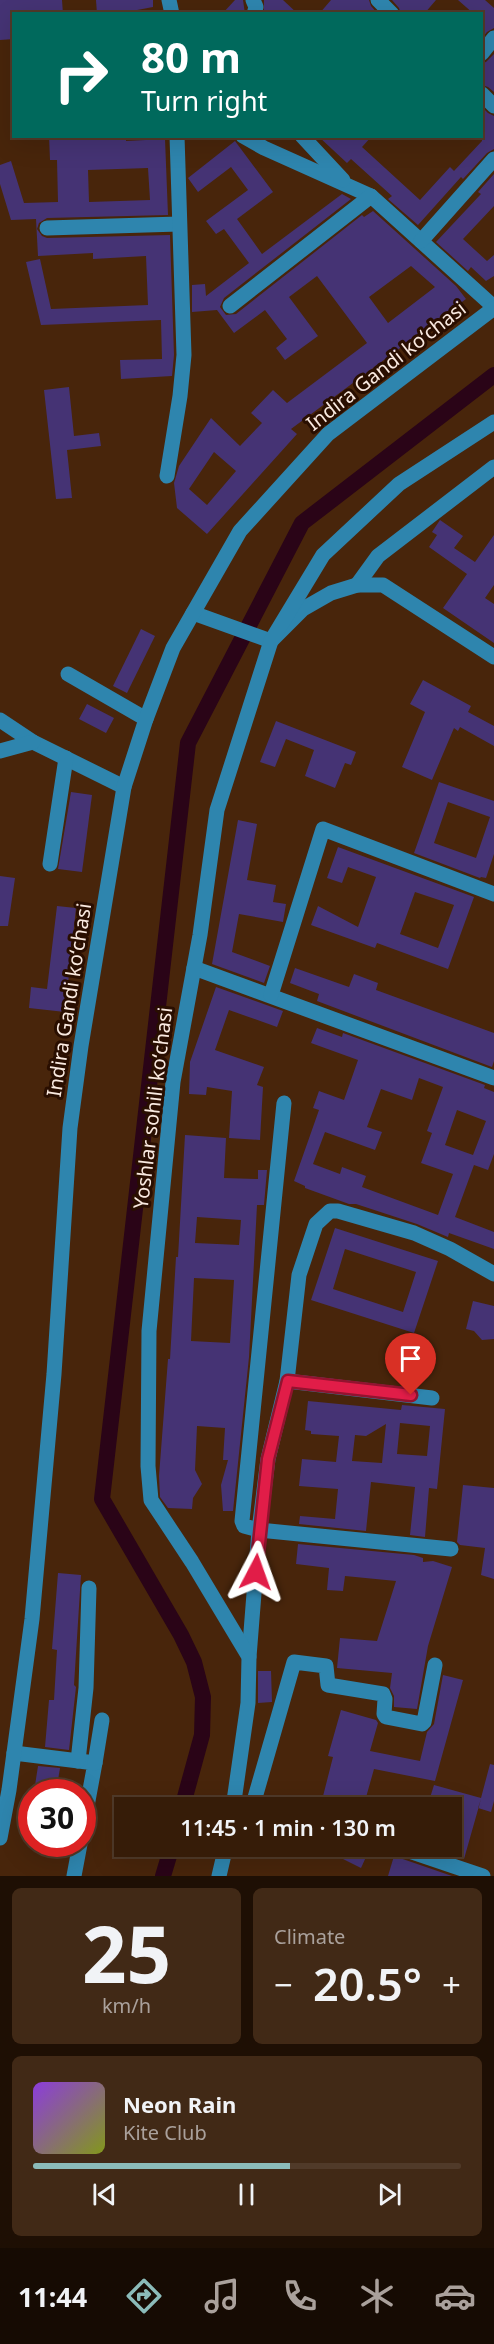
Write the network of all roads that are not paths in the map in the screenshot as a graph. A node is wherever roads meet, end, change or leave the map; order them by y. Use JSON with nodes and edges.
{"nodes":[{"id":1,"x":378,"y":0,"type":"edge"},
{"id":2,"x":390,"y":12,"type":"edge"},
{"id":3,"x":494,"y":38,"type":"edge"},
{"id":4,"x":483,"y":52,"type":"edge"},
{"id":5,"x":483,"y":95,"type":"edge"},
{"id":6,"x":494,"y":106,"type":"edge"},
{"id":7,"x":177,"y":138,"type":"edge"},
{"id":8,"x":246,"y":138,"type":"edge"},
{"id":9,"x":304,"y":138,"type":"edge"},
{"id":10,"x":494,"y":159,"type":"edge"},
{"id":11,"x":350,"y":188,"type":"junction"},
{"id":12,"x":371,"y":196,"type":"junction"},
{"id":13,"x":178,"y":224,"type":"junction"},
{"id":14,"x":47,"y":228,"type":"dead end"},
{"id":15,"x":421,"y":241,"type":"junction"},
{"id":16,"x":230,"y":306,"type":"dead end"},
{"id":17,"x":494,"y":307,"type":"edge"},
{"id":18,"x":494,"y":422,"type":"edge"},
{"id":19,"x":494,"y":467,"type":"edge"},
{"id":20,"x":166,"y":476,"type":"dead end"},
{"id":21,"x":357,"y":585,"type":"junction"},
{"id":22,"x":193,"y":613,"type":"junction"},
{"id":23,"x":271,"y":641,"type":"junction"},
{"id":24,"x":494,"y":657,"type":"edge"},
{"id":25,"x":68,"y":674,"type":"dead end"},
{"id":26,"x":146,"y":719,"type":"junction"},
{"id":27,"x":0,"y":720,"type":"edge"},
{"id":28,"x":33,"y":742,"type":"junction"},
{"id":29,"x":0,"y":751,"type":"edge"},
{"id":30,"x":66,"y":758,"type":"junction"},
{"id":31,"x":124,"y":787,"type":"junction"},
{"id":32,"x":50,"y":864,"type":"dead end"},
{"id":33,"x":494,"y":894,"type":"edge"},
{"id":34,"x":194,"y":968,"type":"junction"},
{"id":35,"x":271,"y":995,"type":"junction"},
{"id":36,"x":494,"y":1078,"type":"edge"},
{"id":37,"x":284,"y":1103,"type":"dead end"},
{"id":38,"x":494,"y":1274,"type":"edge"},
{"id":39,"x":288,"y":1381,"type":"junction"},
{"id":40,"x":432,"y":1398,"type":"dead end"},
{"id":41,"x":259,"y":1530,"type":"junction"},
{"id":42,"x":451,"y":1549,"type":"dead end"},
{"id":43,"x":89,"y":1588,"type":"dead end"},
{"id":44,"x":249,"y":1657,"type":"junction"},
{"id":45,"x":435,"y":1665,"type":"dead end"},
{"id":46,"x":102,"y":1720,"type":"dead end"},
{"id":47,"x":14,"y":1753,"type":"junction"},
{"id":48,"x":78,"y":1761,"type":"junction"},
{"id":49,"x":95,"y":1763,"type":"junction"},
{"id":50,"x":92,"y":1779,"type":"edge"},
{"id":51,"x":235,"y":1797,"type":"edge"},
{"id":52,"x":255,"y":1797,"type":"edge"},
{"id":53,"x":0,"y":1838,"type":"edge"},
{"id":54,"x":78,"y":1857,"type":"edge"},
{"id":55,"x":223,"y":1857,"type":"edge"},
{"id":56,"x":427,"y":1857,"type":"edge"},
{"id":57,"x":74,"y":1876,"type":"edge"},
{"id":58,"x":219,"y":1876,"type":"edge"},
{"id":59,"x":483,"y":1876,"type":"edge"}],
"edges":[{"from":1,"to":2,"type":"street"},
{"from":3,"to":4,"type":"street"},
{"from":5,"to":6,"type":"street"},
{"from":7,"to":13,"type":"street"},
{"from":8,"to":11,"type":"street"},
{"from":9,"to":11,"type":"street"},
{"from":10,"to":15,"type":"street"},
{"from":11,"to":12,"type":"street"},
{"from":12,"to":15,"type":"street"},
{"from":12,"to":16,"type":"street"},
{"from":13,"to":14,"type":"street"},
{"from":13,"to":20,"type":"street"},
{"from":15,"to":17,"type":"street"},
{"from":17,"to":22,"type":"street","name":"Indira Gandi koʻchasi"},
{"from":18,"to":23,"type":"street","name":"Yoshlar sohili koʻchasi"},
{"from":19,"to":21,"type":"street"},
{"from":21,"to":23,"type":"street"},
{"from":21,"to":24,"type":"street"},
{"from":22,"to":23,"type":"street"},
{"from":22,"to":26,"type":"street","name":"Indira Gandi koʻchasi"},
{"from":23,"to":34,"type":"street","name":"Yoshlar sohili koʻchasi"},
{"from":25,"to":26,"type":"street"},
{"from":26,"to":31,"type":"street","name":"Indira Gandi koʻchasi"},
{"from":27,"to":28,"type":"street"},
{"from":28,"to":29,"type":"street"},
{"from":28,"to":30,"type":"street"},
{"from":30,"to":31,"type":"street"},
{"from":30,"to":32,"type":"street"},
{"from":31,"to":47,"type":"street","name":"Indira Gandi koʻchasi"},
{"from":33,"to":35,"type":"street"},
{"from":34,"to":35,"type":"street"},
{"from":34,"to":44,"type":"street","name":"Yoshlar sohili koʻchasi"},
{"from":35,"to":36,"type":"street"},
{"from":37,"to":41,"type":"street"},
{"from":38,"to":39,"type":"street"},
{"from":39,"to":40,"type":"street"},
{"from":39,"to":41,"type":"street"},
{"from":41,"to":42,"type":"street"},
{"from":41,"to":44,"type":"street"},
{"from":43,"to":48,"type":"street"},
{"from":44,"to":51,"type":"street"},
{"from":45,"to":52,"type":"street"},
{"from":46,"to":49,"type":"street"},
{"from":47,"to":48,"type":"street"},
{"from":47,"to":53,"type":"street","name":"Indira Gandi koʻchasi"},
{"from":48,"to":49,"type":"street"},
{"from":49,"to":50,"type":"street"},
{"from":54,"to":57,"type":"street"},
{"from":55,"to":58,"type":"street"},
{"from":56,"to":59,"type":"street"}]}
